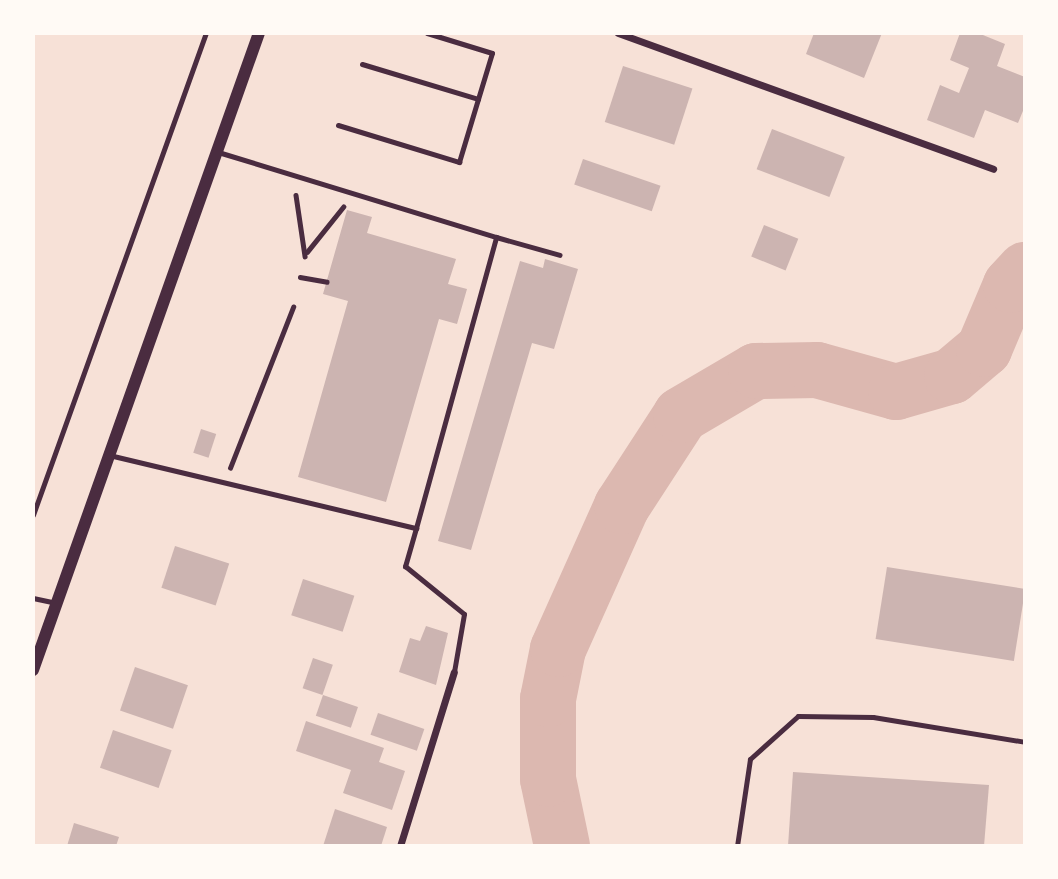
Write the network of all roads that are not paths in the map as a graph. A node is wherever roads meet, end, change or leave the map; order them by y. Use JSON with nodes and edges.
{"nodes":[{"id":1,"x":259,"y":33,"type":"edge"},
{"id":2,"x":427,"y":33,"type":"edge"},
{"id":3,"x":618,"y":33,"type":"edge"},
{"id":4,"x":362,"y":64,"type":"dead end"},
{"id":5,"x":478,"y":99,"type":"junction"},
{"id":6,"x":338,"y":125,"type":"dead end"},
{"id":7,"x":216,"y":151,"type":"junction"},
{"id":8,"x":993,"y":169,"type":"dead end"},
{"id":9,"x":496,"y":237,"type":"junction"},
{"id":10,"x":560,"y":255,"type":"dead end"},
{"id":11,"x":106,"y":454,"type":"junction"},
{"id":12,"x":416,"y":528,"type":"junction"},
{"id":13,"x":33,"y":598,"type":"edge"},
{"id":14,"x":56,"y":603,"type":"junction"},
{"id":15,"x":33,"y":670,"type":"edge"},
{"id":16,"x":454,"y":671,"type":"joint"},
{"id":17,"x":1025,"y":742,"type":"edge"},
{"id":18,"x":400,"y":846,"type":"edge"},
{"id":19,"x":737,"y":846,"type":"edge"}],
"edges":[{"from":1,"to":7,"type":"street"},
{"from":2,"to":5,"type":"lane"},
{"from":3,"to":8,"type":"street"},
{"from":4,"to":5,"type":"lane"},
{"from":5,"to":6,"type":"lane"},
{"from":7,"to":9,"type":"lane"},
{"from":7,"to":11,"type":"street"},
{"from":9,"to":10,"type":"lane"},
{"from":9,"to":12,"type":"lane"},
{"from":11,"to":12,"type":"lane"},
{"from":11,"to":14,"type":"street"},
{"from":12,"to":16,"type":"lane"},
{"from":13,"to":14,"type":"lane"},
{"from":14,"to":15,"type":"street"},
{"from":16,"to":18,"type":"street"},
{"from":17,"to":19,"type":"lane"}]}
